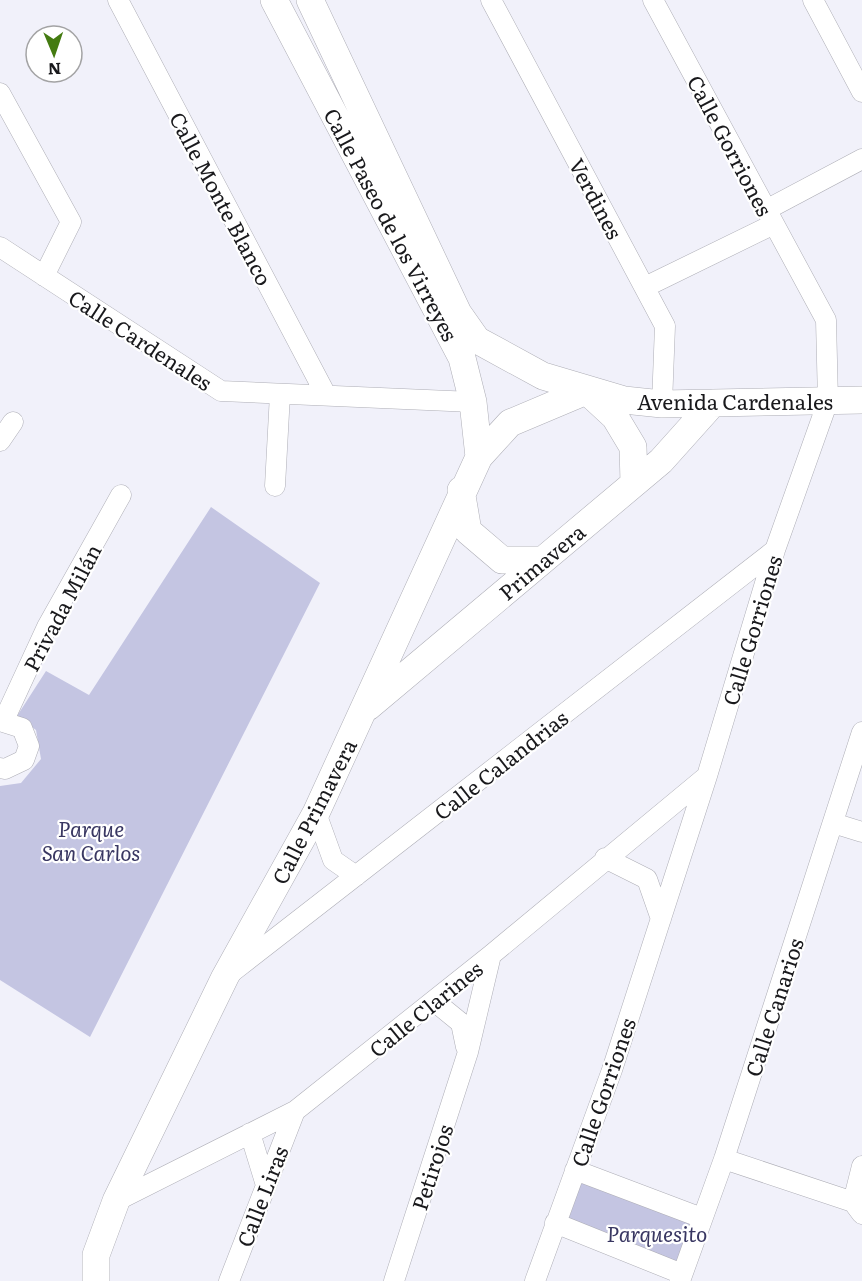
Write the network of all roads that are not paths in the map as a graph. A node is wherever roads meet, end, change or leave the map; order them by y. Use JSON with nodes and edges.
{"nodes":[{"id":1,"x":118,"y":0,"type":"edge"},
{"id":2,"x":274,"y":0,"type":"edge"},
{"id":3,"x":310,"y":0,"type":"edge"},
{"id":4,"x":491,"y":0,"type":"edge"},
{"id":5,"x":653,"y":0,"type":"edge"},
{"id":6,"x":813,"y":0,"type":"edge"},
{"id":7,"x":862,"y":92,"type":"edge"},
{"id":8,"x":0,"y":93,"type":"edge"},
{"id":9,"x":862,"y":159,"type":"edge"},
{"id":10,"x":770,"y":217,"type":"junction"},
{"id":11,"x":0,"y":247,"type":"edge"},
{"id":12,"x":44,"y":276,"type":"junction"},
{"id":13,"x":645,"y":287,"type":"junction"},
{"id":14,"x":469,"y":349,"type":"junction"},
{"id":15,"x":586,"y":391,"type":"junction"},
{"id":16,"x":280,"y":394,"type":"junction"},
{"id":17,"x":326,"y":395,"type":"junction"},
{"id":18,"x":862,"y":400,"type":"edge"},
{"id":19,"x":828,"y":401,"type":"junction"},
{"id":20,"x":473,"y":402,"type":"junction"},
{"id":21,"x":713,"y":403,"type":"junction"},
{"id":22,"x":662,"y":404,"type":"junction"},
{"id":23,"x":13,"y":422,"type":"dead end"},
{"id":24,"x":0,"y":441,"type":"edge"},
{"id":25,"x":479,"y":457,"type":"junction"},
{"id":26,"x":634,"y":483,"type":"junction"},
{"id":27,"x":275,"y":486,"type":"dead end"},
{"id":28,"x":461,"y":490,"type":"junction"},
{"id":29,"x":121,"y":495,"type":"dead end"},
{"id":30,"x":775,"y":550,"type":"junction"},
{"id":31,"x":543,"y":560,"type":"junction"},
{"id":32,"x":362,"y":712,"type":"junction"},
{"id":33,"x":2,"y":721,"type":"edge"},
{"id":34,"x":862,"y":732,"type":"edge"},
{"id":35,"x":0,"y":768,"type":"edge"},
{"id":36,"x":707,"y":776,"type":"junction"},
{"id":37,"x":316,"y":813,"type":"junction"},
{"id":38,"x":833,"y":823,"type":"junction"},
{"id":39,"x":862,"y":832,"type":"edge"},
{"id":40,"x":605,"y":858,"type":"junction"},
{"id":41,"x":356,"y":876,"type":"junction"},
{"id":42,"x":661,"y":919,"type":"junction"},
{"id":43,"x":491,"y":955,"type":"junction"},
{"id":44,"x":225,"y":977,"type":"junction"},
{"id":45,"x":434,"y":1001,"type":"junction"},
{"id":46,"x":468,"y":1052,"type":"junction"},
{"id":47,"x":295,"y":1111,"type":"junction"},
{"id":48,"x":250,"y":1133,"type":"junction"},
{"id":49,"x":724,"y":1159,"type":"junction"},
{"id":50,"x":862,"y":1166,"type":"edge"},
{"id":51,"x":575,"y":1170,"type":"junction"},
{"id":52,"x":265,"y":1182,"type":"junction"},
{"id":53,"x":116,"y":1201,"type":"junction"},
{"id":54,"x":858,"y":1208,"type":"edge"},
{"id":55,"x":702,"y":1218,"type":"junction"},
{"id":56,"x":555,"y":1223,"type":"junction"},
{"id":57,"x":681,"y":1277,"type":"edge"},
{"id":58,"x":96,"y":1281,"type":"edge"},
{"id":59,"x":229,"y":1281,"type":"edge"},
{"id":60,"x":394,"y":1281,"type":"edge"},
{"id":61,"x":535,"y":1281,"type":"edge"}],
"edges":[{"from":1,"to":17,"type":"street","name":"Calle Monte Blanco"},
{"from":2,"to":14,"type":"street","name":"Calle Paseo de los Virreyes"},
{"from":3,"to":14,"type":"street","name":"Calle Paseo de los Virreyes"},
{"from":4,"to":13,"type":"street","name":"Verdines"},
{"from":5,"to":10,"type":"street","name":"Calle Gorriones"},
{"from":6,"to":7,"type":"street"},
{"from":8,"to":12,"type":"street"},
{"from":9,"to":10,"type":"street"},
{"from":10,"to":13,"type":"street"},
{"from":10,"to":19,"type":"street","name":"Calle Gorriones"},
{"from":11,"to":12,"type":"street","name":"Calle Cardenales"},
{"from":12,"to":16,"type":"street","name":"Calle Cardenales"},
{"from":13,"to":22,"type":"street","name":"Verdines"},
{"from":14,"to":15,"type":"street","name":"Avenida Cardenales"},
{"from":14,"to":20,"type":"street","name":"Calle Paseo de los Virreyes"},
{"from":15,"to":22,"type":"street","name":"Avenida Cardenales"},
{"from":15,"to":25,"type":"street","name":"Calle Primavera"},
{"from":15,"to":26,"type":"street"},
{"from":16,"to":17,"type":"street","name":"Calle Cardenales"},
{"from":16,"to":27,"type":"street"},
{"from":17,"to":20,"type":"street","name":"Calle Cardenales"},
{"from":18,"to":19,"type":"street","name":"Avenida Cardenales"},
{"from":19,"to":21,"type":"street","name":"Avenida Cardenales"},
{"from":19,"to":30,"type":"street","name":"Calle Gorriones"},
{"from":20,"to":25,"type":"street","name":"Calle Paseo de los Virreyes"},
{"from":21,"to":22,"type":"street","name":"Avenida Cardenales"},
{"from":21,"to":26,"type":"street","name":"Primavera"},
{"from":23,"to":24,"type":"street"},
{"from":25,"to":28,"type":"street","name":"Calle Primavera"},
{"from":26,"to":31,"type":"street","name":"Primavera"},
{"from":28,"to":31,"type":"street"},
{"from":28,"to":32,"type":"street","name":"Calle Primavera"},
{"from":29,"to":33,"type":"street","name":"Privada Milán"},
{"from":30,"to":36,"type":"street","name":"Calle Gorriones"},
{"from":30,"to":41,"type":"street","name":"Calle Calandrias"},
{"from":31,"to":32,"type":"street","name":"Primavera"},
{"from":32,"to":37,"type":"street","name":"Calle Primavera"},
{"from":33,"to":35,"type":"street"},
{"from":34,"to":38,"type":"street","name":"Calle Canarios"},
{"from":36,"to":40,"type":"street","name":"Calle Clarines"},
{"from":36,"to":42,"type":"street","name":"Calle Gorriones"},
{"from":37,"to":41,"type":"street"},
{"from":37,"to":44,"type":"street","name":"Calle Primavera"},
{"from":38,"to":39,"type":"street"},
{"from":38,"to":49,"type":"street","name":"Calle Canarios"},
{"from":40,"to":42,"type":"street"},
{"from":40,"to":43,"type":"street","name":"Calle Clarines"},
{"from":41,"to":44,"type":"street","name":"Calle Calandrias"},
{"from":42,"to":51,"type":"street","name":"Calle Gorriones"},
{"from":43,"to":45,"type":"street","name":"Calle Clarines"},
{"from":43,"to":46,"type":"street","name":"Petirojos"},
{"from":44,"to":53,"type":"street","name":"Calle Primavera"},
{"from":45,"to":46,"type":"street"},
{"from":45,"to":47,"type":"street","name":"Calle Clarines"},
{"from":46,"to":60,"type":"street","name":"Petirojos"},
{"from":47,"to":48,"type":"street","name":"Calle Clarines"},
{"from":47,"to":52,"type":"street","name":"Calle Liras"},
{"from":48,"to":52,"type":"street"},
{"from":48,"to":53,"type":"street","name":"Calle Clarines"},
{"from":49,"to":54,"type":"street"},
{"from":49,"to":55,"type":"street","name":"Calle Canarios"},
{"from":50,"to":54,"type":"street"},
{"from":51,"to":55,"type":"street"},
{"from":51,"to":56,"type":"street","name":"Calle Gorriones"},
{"from":52,"to":59,"type":"street","name":"Calle Liras"},
{"from":53,"to":58,"type":"street","name":"Calle Primavera"},
{"from":55,"to":57,"type":"street","name":"Calle Canarios"},
{"from":56,"to":57,"type":"street"},
{"from":56,"to":61,"type":"street","name":"Calle Gorriones"}]}
